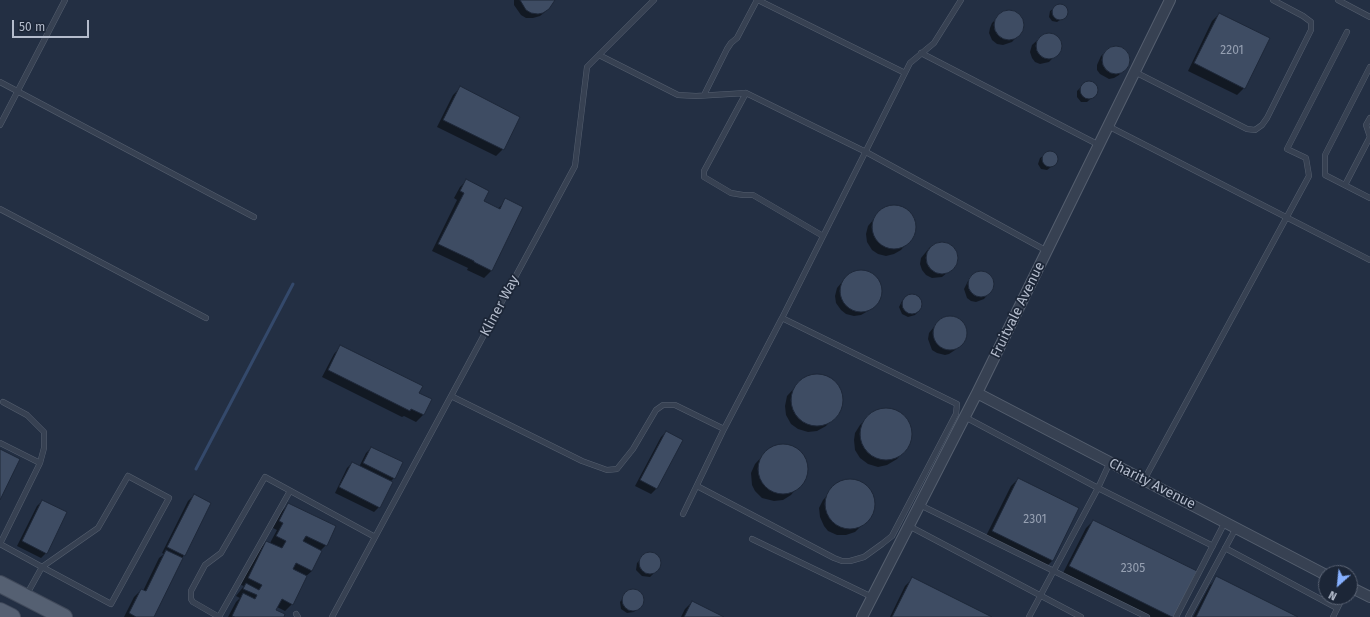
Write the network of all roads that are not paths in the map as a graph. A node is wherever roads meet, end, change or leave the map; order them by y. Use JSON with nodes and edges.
{"nodes":[{"id":1,"x":65,"y":0,"type":"edge"},
{"id":2,"x":654,"y":0,"type":"edge"},
{"id":3,"x":758,"y":0,"type":"edge"},
{"id":4,"x":961,"y":0,"type":"edge"},
{"id":5,"x":1170,"y":0,"type":"edge"},
{"id":6,"x":1273,"y":0,"type":"edge"},
{"id":7,"x":1338,"y":0,"type":"edge"},
{"id":8,"x":1370,"y":17,"type":"edge"},
{"id":9,"x":1347,"y":32,"type":"dead end"},
{"id":10,"x":921,"y":53,"type":"junction"},
{"id":11,"x":599,"y":55,"type":"junction"},
{"id":12,"x":1370,"y":67,"type":"edge"},
{"id":13,"x":1135,"y":72,"type":"junction"},
{"id":14,"x":905,"y":73,"type":"junction"},
{"id":15,"x":0,"y":82,"type":"edge"},
{"id":16,"x":18,"y":92,"type":"junction"},
{"id":17,"x":746,"y":93,"type":"junction"},
{"id":18,"x":704,"y":95,"type":"junction"},
{"id":19,"x":1370,"y":118,"type":"edge"},
{"id":20,"x":0,"y":125,"type":"edge"},
{"id":21,"x":1108,"y":126,"type":"junction"},
{"id":22,"x":1370,"y":137,"type":"edge"},
{"id":23,"x":1099,"y":145,"type":"junction"},
{"id":24,"x":866,"y":152,"type":"junction"},
{"id":25,"x":1345,"y":185,"type":"junction"},
{"id":26,"x":1370,"y":198,"type":"edge"},
{"id":27,"x":0,"y":210,"type":"edge"},
{"id":28,"x":254,"y":217,"type":"dead end"},
{"id":29,"x":1287,"y":217,"type":"junction"},
{"id":30,"x":823,"y":236,"type":"junction"},
{"id":31,"x":1047,"y":251,"type":"junction"},
{"id":32,"x":1370,"y":260,"type":"edge"},
{"id":33,"x":206,"y":318,"type":"dead end"},
{"id":34,"x":782,"y":318,"type":"junction"},
{"id":35,"x":977,"y":393,"type":"junction"},
{"id":36,"x":451,"y":396,"type":"junction"},
{"id":37,"x":3,"y":402,"type":"dead end"},
{"id":38,"x":965,"y":417,"type":"junction"},
{"id":39,"x":724,"y":429,"type":"junction"},
{"id":40,"x":0,"y":443,"type":"edge"},
{"id":41,"x":1110,"y":462,"type":"junction"},
{"id":42,"x":40,"y":464,"type":"junction"},
{"id":43,"x":1144,"y":480,"type":"junction"},
{"id":44,"x":697,"y":486,"type":"junction"},
{"id":45,"x":1098,"y":488,"type":"junction"},
{"id":46,"x":290,"y":491,"type":"junction"},
{"id":47,"x":920,"y":505,"type":"junction"},
{"id":48,"x":683,"y":514,"type":"dead end"},
{"id":49,"x":1225,"y":521,"type":"junction"},
{"id":50,"x":908,"y":526,"type":"junction"},
{"id":51,"x":1236,"y":528,"type":"junction"},
{"id":52,"x":375,"y":537,"type":"junction"},
{"id":53,"x":752,"y":540,"type":"dead end"},
{"id":54,"x":0,"y":544,"type":"edge"},
{"id":55,"x":1213,"y":546,"type":"junction"},
{"id":56,"x":1225,"y":548,"type":"junction"},
{"id":57,"x":42,"y":567,"type":"junction"},
{"id":58,"x":1054,"y":570,"type":"junction"},
{"id":59,"x":1318,"y":571,"type":"edge"},
{"id":60,"x":0,"y":584,"type":"edge"},
{"id":61,"x":1358,"y":591,"type":"edge"},
{"id":62,"x":1040,"y":596,"type":"junction"},
{"id":63,"x":25,"y":597,"type":"junction"},
{"id":64,"x":872,"y":597,"type":"junction"},
{"id":65,"x":1370,"y":598,"type":"edge"},
{"id":66,"x":1339,"y":605,"type":"edge"},
{"id":67,"x":1337,"y":608,"type":"junction"},
{"id":68,"x":0,"y":611,"type":"edge"},
{"id":69,"x":12,"y":617,"type":"edge"},
{"id":70,"x":64,"y":617,"type":"edge"},
{"id":71,"x":220,"y":617,"type":"edge"},
{"id":72,"x":332,"y":617,"type":"edge"},
{"id":73,"x":862,"y":617,"type":"edge"},
{"id":74,"x":1029,"y":617,"type":"edge"},
{"id":75,"x":1081,"y":617,"type":"edge"},
{"id":76,"x":1147,"y":617,"type":"edge"},
{"id":77,"x":1176,"y":617,"type":"edge"},
{"id":78,"x":1188,"y":617,"type":"edge"},
{"id":79,"x":1333,"y":617,"type":"edge"}],
"edges":[{"from":1,"to":16,"type":"lane"},
{"from":2,"to":11,"type":"lane","name":"Kliner Way"},
{"from":3,"to":14,"type":"lane"},
{"from":3,"to":18,"type":"lane"},
{"from":4,"to":10,"type":"lane"},
{"from":5,"to":13,"type":"street","name":"Fruitvale Avenue"},
{"from":6,"to":13,"type":"lane"},
{"from":7,"to":8,"type":"lane"},
{"from":9,"to":29,"type":"lane"},
{"from":10,"to":14,"type":"lane"},
{"from":10,"to":23,"type":"lane"},
{"from":11,"to":18,"type":"lane"},
{"from":11,"to":36,"type":"lane","name":"Kliner Way"},
{"from":12,"to":25,"type":"lane"},
{"from":13,"to":21,"type":"street","name":"Fruitvale Avenue"},
{"from":14,"to":24,"type":"lane"},
{"from":15,"to":16,"type":"lane"},
{"from":16,"to":20,"type":"lane"},
{"from":16,"to":28,"type":"lane"},
{"from":17,"to":18,"type":"lane"},
{"from":17,"to":24,"type":"lane"},
{"from":17,"to":30,"type":"lane"},
{"from":19,"to":22,"type":"lane"},
{"from":21,"to":23,"type":"street","name":"Fruitvale Avenue"},
{"from":21,"to":29,"type":"lane"},
{"from":22,"to":25,"type":"lane"},
{"from":23,"to":31,"type":"street","name":"Fruitvale Avenue"},
{"from":24,"to":30,"type":"lane"},
{"from":24,"to":31,"type":"lane"},
{"from":25,"to":26,"type":"lane"},
{"from":27,"to":33,"type":"lane"},
{"from":29,"to":32,"type":"lane"},
{"from":29,"to":43,"type":"lane"},
{"from":30,"to":34,"type":"lane"},
{"from":31,"to":35,"type":"street","name":"Fruitvale Avenue"},
{"from":34,"to":39,"type":"lane"},
{"from":34,"to":44,"type":"lane"},
{"from":35,"to":38,"type":"street","name":"Fruitvale Avenue"},
{"from":35,"to":41,"type":"street","name":"Charity Avenue"},
{"from":36,"to":39,"type":"lane"},
{"from":36,"to":52,"type":"lane","name":"Kliner Way"},
{"from":37,"to":42,"type":"lane"},
{"from":38,"to":45,"type":"lane"},
{"from":38,"to":47,"type":"street","name":"Fruitvale Avenue"},
{"from":39,"to":44,"type":"lane"},
{"from":40,"to":42,"type":"lane"},
{"from":41,"to":43,"type":"street","name":"Charity Avenue"},
{"from":41,"to":45,"type":"lane"},
{"from":42,"to":54,"type":"lane"},
{"from":43,"to":49,"type":"street","name":"Charity Avenue"},
{"from":44,"to":48,"type":"lane"},
{"from":45,"to":55,"type":"lane"},
{"from":45,"to":58,"type":"lane"},
{"from":46,"to":52,"type":"lane"},
{"from":46,"to":71,"type":"lane"},
{"from":46,"to":71,"type":"lane"},
{"from":47,"to":50,"type":"street","name":"Fruitvale Avenue"},
{"from":47,"to":58,"type":"lane"},
{"from":49,"to":51,"type":"street","name":"Charity Avenue"},
{"from":49,"to":55,"type":"lane"},
{"from":50,"to":62,"type":"lane"},
{"from":50,"to":64,"type":"street","name":"Fruitvale Avenue"},
{"from":51,"to":56,"type":"lane"},
{"from":51,"to":59,"type":"street","name":"Charity Avenue"},
{"from":52,"to":72,"type":"lane","name":"Kliner Way"},
{"from":53,"to":64,"type":"lane"},
{"from":54,"to":57,"type":"lane"},
{"from":55,"to":77,"type":"lane"},
{"from":56,"to":67,"type":"lane"},
{"from":56,"to":78,"type":"lane"},
{"from":57,"to":57,"type":"lane"},
{"from":57,"to":63,"type":"lane"},
{"from":58,"to":62,"type":"lane"},
{"from":58,"to":76,"type":"lane"},
{"from":60,"to":63,"type":"main road"},
{"from":61,"to":65,"type":"street"},
{"from":62,"to":74,"type":"lane"},
{"from":62,"to":75,"type":"lane"},
{"from":63,"to":70,"type":"main road"},
{"from":64,"to":73,"type":"street","name":"Fruitvale Avenue"},
{"from":66,"to":67,"type":"lane"},
{"from":67,"to":79,"type":"lane"},
{"from":68,"to":69,"type":"main road"}]}
